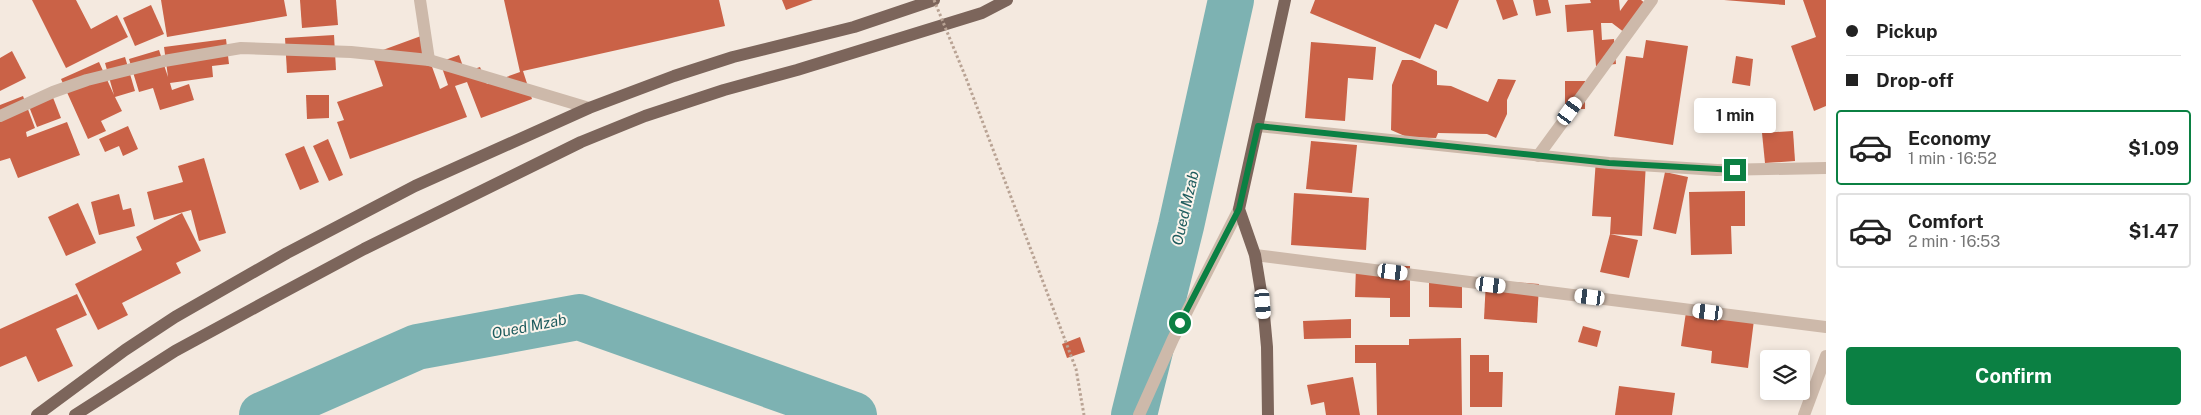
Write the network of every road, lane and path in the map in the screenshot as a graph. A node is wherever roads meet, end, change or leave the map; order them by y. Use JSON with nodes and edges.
{"nodes":[{"id":1,"x":420,"y":0,"type":"edge"},
{"id":2,"x":934,"y":0,"type":"edge"},
{"id":3,"x":1007,"y":0,"type":"edge"},
{"id":4,"x":1285,"y":0,"type":"edge"},
{"id":5,"x":1652,"y":0,"type":"edge"},
{"id":6,"x":430,"y":60,"type":"junction"},
{"id":7,"x":589,"y":108,"type":"junction"},
{"id":8,"x":0,"y":116,"type":"edge"},
{"id":9,"x":1258,"y":126,"type":"junction"},
{"id":10,"x":1538,"y":156,"type":"junction"},
{"id":11,"x":1826,"y":168,"type":"edge"},
{"id":12,"x":1239,"y":209,"type":"junction"},
{"id":13,"x":1255,"y":255,"type":"junction"},
{"id":14,"x":1826,"y":327,"type":"edge"},
{"id":15,"x":1826,"y":356,"type":"edge"},
{"id":16,"x":37,"y":415,"type":"edge"},
{"id":17,"x":75,"y":415,"type":"edge"},
{"id":18,"x":1084,"y":415,"type":"edge"},
{"id":19,"x":1139,"y":415,"type":"edge"},
{"id":20,"x":1268,"y":415,"type":"edge"},
{"id":21,"x":1804,"y":415,"type":"edge"}],
"edges":[{"from":1,"to":6,"type":"street"},
{"from":2,"to":7,"type":"main road"},
{"from":2,"to":18,"type":"path","bridge":true},
{"from":3,"to":17,"type":"main road"},
{"from":4,"to":9,"type":"main road"},
{"from":5,"to":10,"type":"street"},
{"from":6,"to":7,"type":"street"},
{"from":6,"to":8,"type":"street"},
{"from":7,"to":16,"type":"main road"},
{"from":9,"to":10,"type":"street"},
{"from":9,"to":12,"type":"main road"},
{"from":10,"to":11,"type":"street"},
{"from":12,"to":13,"type":"main road"},
{"from":12,"to":19,"type":"street"},
{"from":13,"to":14,"type":"street"},
{"from":13,"to":20,"type":"main road"},
{"from":15,"to":21,"type":"street"}]}
